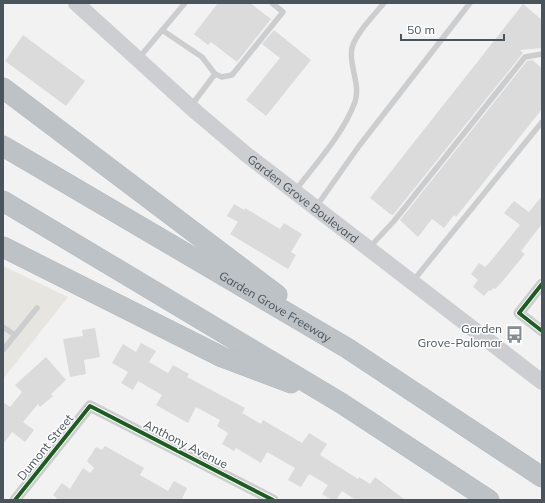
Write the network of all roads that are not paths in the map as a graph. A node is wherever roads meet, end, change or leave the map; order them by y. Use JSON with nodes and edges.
{"nodes":[{"id":1,"x":185,"y":3,"type":"edge"},
{"id":2,"x":272,"y":3,"type":"edge"},
{"id":3,"x":384,"y":3,"type":"edge"},
{"id":4,"x":470,"y":3,"type":"edge"},
{"id":5,"x":83,"y":7,"type":"edge"},
{"id":6,"x":162,"y":30,"type":"junction"},
{"id":7,"x":542,"y":54,"type":"edge"},
{"id":8,"x":138,"y":59,"type":"junction"},
{"id":9,"x":215,"y":74,"type":"junction"},
{"id":10,"x":3,"y":88,"type":"edge"},
{"id":11,"x":190,"y":106,"type":"junction"},
{"id":12,"x":542,"y":122,"type":"edge"},
{"id":13,"x":3,"y":146,"type":"edge"},
{"id":14,"x":295,"y":192,"type":"junction"},
{"id":15,"x":3,"y":201,"type":"edge"},
{"id":16,"x":315,"y":207,"type":"junction"},
{"id":17,"x":3,"y":247,"type":"edge"},
{"id":18,"x":369,"y":248,"type":"junction"},
{"id":19,"x":412,"y":282,"type":"junction"},
{"id":20,"x":542,"y":284,"type":"edge"},
{"id":21,"x":37,"y":308,"type":"dead end"},
{"id":22,"x":3,"y":327,"type":"edge"},
{"id":23,"x":542,"y":331,"type":"edge"},
{"id":24,"x":15,"y":335,"type":"junction"},
{"id":25,"x":347,"y":348,"type":"junction"},
{"id":26,"x":3,"y":350,"type":"edge"},
{"id":27,"x":542,"y":382,"type":"edge"},
{"id":28,"x":341,"y":402,"type":"junction"},
{"id":29,"x":90,"y":406,"type":"joint"},
{"id":30,"x":542,"y":477,"type":"edge"},
{"id":31,"x":15,"y":500,"type":"edge"},
{"id":32,"x":273,"y":500,"type":"edge"},
{"id":33,"x":489,"y":500,"type":"edge"}],
"edges":[{"from":1,"to":6,"type":"lane"},
{"from":2,"to":9,"type":"lane"},
{"from":3,"to":14,"type":"lane"},
{"from":4,"to":16,"type":"lane"},
{"from":5,"to":8,"type":"main road","name":"Garden Grove Boulevard"},
{"from":6,"to":8,"type":"lane"},
{"from":6,"to":9,"type":"lane"},
{"from":7,"to":18,"type":"lane"},
{"from":8,"to":11,"type":"main road","name":"Garden Grove Boulevard"},
{"from":9,"to":11,"type":"lane"},
{"from":10,"to":25,"type":"highway"},
{"from":11,"to":14,"type":"main road","name":"Garden Grove Boulevard"},
{"from":12,"to":19,"type":"lane"},
{"from":13,"to":25,"type":"highway","name":"Garden Grove Freeway"},
{"from":14,"to":16,"type":"main road","name":"Garden Grove Boulevard"},
{"from":15,"to":28,"type":"highway"},
{"from":16,"to":18,"type":"main road","name":"Garden Grove Boulevard"},
{"from":17,"to":28,"type":"highway"},
{"from":18,"to":19,"type":"main road","name":"Garden Grove Boulevard"},
{"from":19,"to":27,"type":"main road","name":"Garden Grove Boulevard"},
{"from":20,"to":23,"type":"street"},
{"from":21,"to":24,"type":"lane"},
{"from":22,"to":24,"type":"lane"},
{"from":24,"to":26,"type":"lane"},
{"from":25,"to":30,"type":"highway","name":"Garden Grove Freeway"},
{"from":28,"to":33,"type":"highway"},
{"from":29,"to":31,"type":"street","name":"Dumont Street"},
{"from":29,"to":32,"type":"street","name":"Anthony Avenue"}]}
